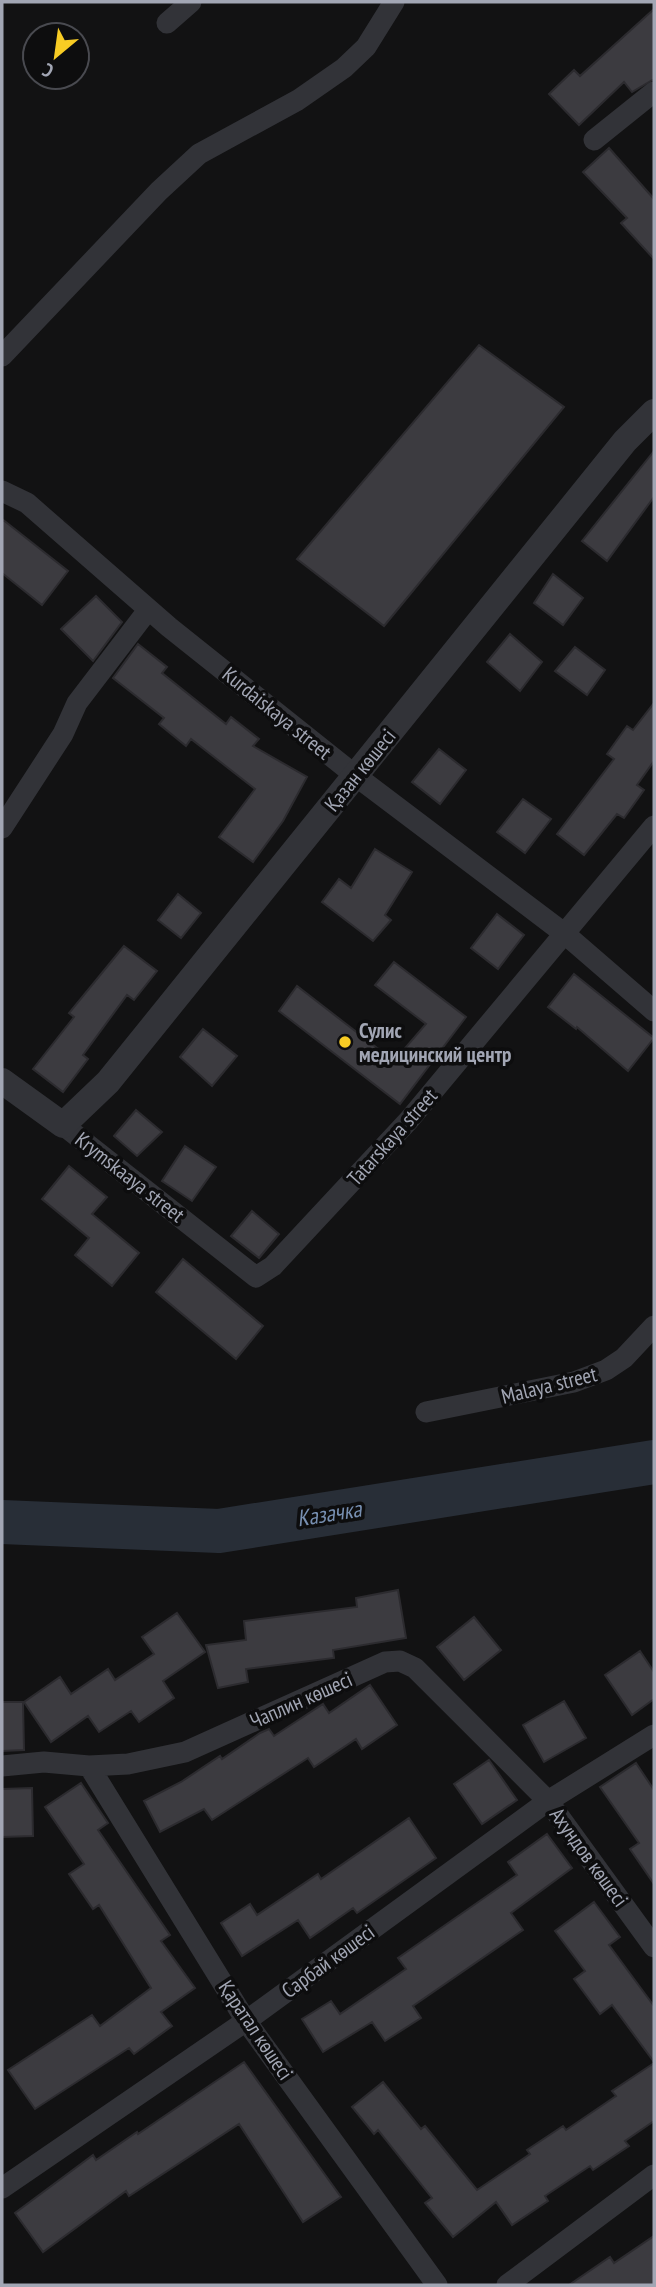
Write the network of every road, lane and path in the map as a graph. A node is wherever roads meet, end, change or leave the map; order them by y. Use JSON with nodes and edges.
{"nodes":[{"id":1,"x":191,"y":2,"type":"edge"},
{"id":2,"x":394,"y":2,"type":"edge"},
{"id":3,"x":167,"y":23,"type":"dead end"},
{"id":4,"x":654,"y":92,"type":"edge"},
{"id":5,"x":594,"y":140,"type":"dead end"},
{"id":6,"x":2,"y":356,"type":"edge"},
{"id":7,"x":654,"y":412,"type":"edge"},
{"id":8,"x":2,"y":491,"type":"edge"},
{"id":9,"x":148,"y":610,"type":"junction"},
{"id":10,"x":356,"y":776,"type":"junction"},
{"id":11,"x":654,"y":826,"type":"edge"},
{"id":12,"x":2,"y":828,"type":"edge"},
{"id":13,"x":565,"y":934,"type":"junction"},
{"id":14,"x":654,"y":1011,"type":"edge"},
{"id":15,"x":2,"y":1081,"type":"edge"},
{"id":16,"x":64,"y":1125,"type":"junction"},
{"id":17,"x":256,"y":1277,"type":"joint"},
{"id":18,"x":654,"y":1326,"type":"edge"},
{"id":19,"x":426,"y":1412,"type":"dead end"},
{"id":20,"x":654,"y":1735,"type":"edge"},
{"id":21,"x":2,"y":1766,"type":"edge"},
{"id":22,"x":89,"y":1766,"type":"junction"},
{"id":23,"x":548,"y":1801,"type":"junction"},
{"id":24,"x":654,"y":1947,"type":"edge"},
{"id":25,"x":246,"y":2021,"type":"junction"},
{"id":26,"x":654,"y":2175,"type":"edge"},
{"id":27,"x":2,"y":2188,"type":"edge"},
{"id":28,"x":437,"y":2285,"type":"edge"},
{"id":29,"x":507,"y":2285,"type":"edge"}],
"edges":[{"from":1,"to":3,"type":"street"},
{"from":2,"to":6,"type":"street"},
{"from":4,"to":5,"type":"street"},
{"from":7,"to":10,"type":"street","name":"Қазан көшесі"},
{"from":8,"to":9,"type":"street","name":"Kurdaiskaya street"},
{"from":9,"to":10,"type":"street","name":"Kurdaiskaya street"},
{"from":9,"to":12,"type":"street"},
{"from":10,"to":13,"type":"street","name":"Kurdaiskaya street"},
{"from":10,"to":16,"type":"street","name":"Қазан көшесі"},
{"from":11,"to":13,"type":"street","name":"Tatarskaya street"},
{"from":13,"to":14,"type":"street","name":"Kurdaiskaya street"},
{"from":13,"to":17,"type":"street","name":"Tatarskaya street"},
{"from":15,"to":16,"type":"street","name":"Krymskaaya street"},
{"from":16,"to":17,"type":"street","name":"Krymskaaya street"},
{"from":18,"to":19,"type":"street","name":"Malaya street"},
{"from":20,"to":23,"type":"street","name":"Сарбай көшесі"},
{"from":21,"to":22,"type":"street","name":"Чаплин көшесі"},
{"from":22,"to":23,"type":"street","name":"Чаплин көшесі"},
{"from":22,"to":25,"type":"street","name":"Қаратал көшесі"},
{"from":23,"to":24,"type":"street","name":"Ахундов көшесі"},
{"from":23,"to":25,"type":"street","name":"Сарбай көшесі"},
{"from":25,"to":27,"type":"street","name":"Сарбай көшесі"},
{"from":25,"to":28,"type":"street","name":"Қаратал көшесі"},
{"from":26,"to":29,"type":"street"}]}
